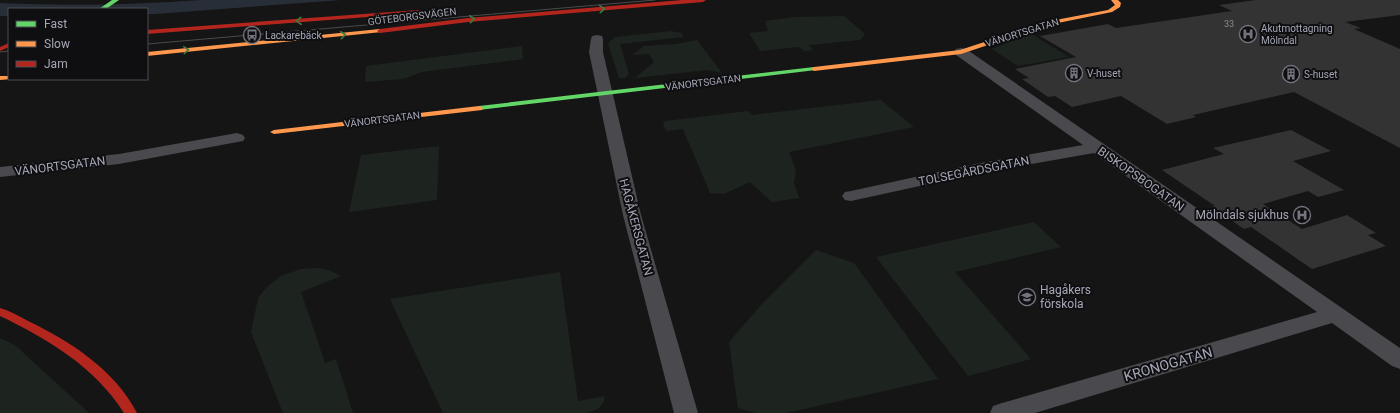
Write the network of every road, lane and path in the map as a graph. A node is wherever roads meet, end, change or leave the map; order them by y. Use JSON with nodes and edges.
{"nodes":[{"id":1,"x":703,"y":0,"type":"edge"},
{"id":2,"x":1114,"y":0,"type":"edge"},
{"id":3,"x":115,"y":1,"type":"edge"},
{"id":4,"x":104,"y":8,"type":"edge"},
{"id":5,"x":428,"y":11,"type":"dead end"},
{"id":6,"x":148,"y":32,"type":"edge"},
{"id":7,"x":597,"y":39,"type":"dead end"},
{"id":8,"x":961,"y":52,"type":"junction"},
{"id":9,"x":148,"y":54,"type":"edge"},
{"id":10,"x":605,"y":93,"type":"junction"},
{"id":11,"x":274,"y":132,"type":"dead end"},
{"id":12,"x":237,"y":138,"type":"dead end"},
{"id":13,"x":1097,"y":148,"type":"junction"},
{"id":14,"x":0,"y":172,"type":"edge"},
{"id":15,"x":850,"y":196,"type":"dead end"},
{"id":16,"x":0,"y":312,"type":"edge"},
{"id":17,"x":1334,"y":315,"type":"junction"},
{"id":18,"x":1400,"y":360,"type":"edge"},
{"id":19,"x":131,"y":413,"type":"edge"},
{"id":20,"x":686,"y":413,"type":"edge"},
{"id":21,"x":1002,"y":413,"type":"edge"}],
"edges":[{"from":9,"to":1,"type":"main road","name":"GÖTEBORGSVÄGEN","one_way":true},
{"from":2,"to":8,"type":"main road","name":"VÄNORTSGATAN"},
{"from":3,"to":4,"type":"main road"},
{"from":5,"to":6,"type":"main road","name":"GÖTEBORGSVÄGEN","one_way":true},
{"from":7,"to":10,"type":"street","name":"HAGÅKERSGATAN"},
{"from":8,"to":10,"type":"main road","name":"VÄNORTSGATAN"},
{"from":8,"to":13,"type":"street","name":"BISKOPSBOGATAN"},
{"from":10,"to":11,"type":"main road","name":"VÄNORTSGATAN"},
{"from":10,"to":20,"type":"street","name":"HAGÅKERSGATAN"},
{"from":12,"to":14,"type":"street","name":"VÄNORTSGATAN"},
{"from":13,"to":15,"type":"street","name":"TOLSEGÅRDSGATAN"},
{"from":13,"to":17,"type":"street","name":"BISKOPSBOGATAN"},
{"from":16,"to":19,"type":"main road"},
{"from":17,"to":18,"type":"street","name":"BISKOPSBOGATAN"},
{"from":17,"to":21,"type":"street","name":"KRONOGATAN"}]}
